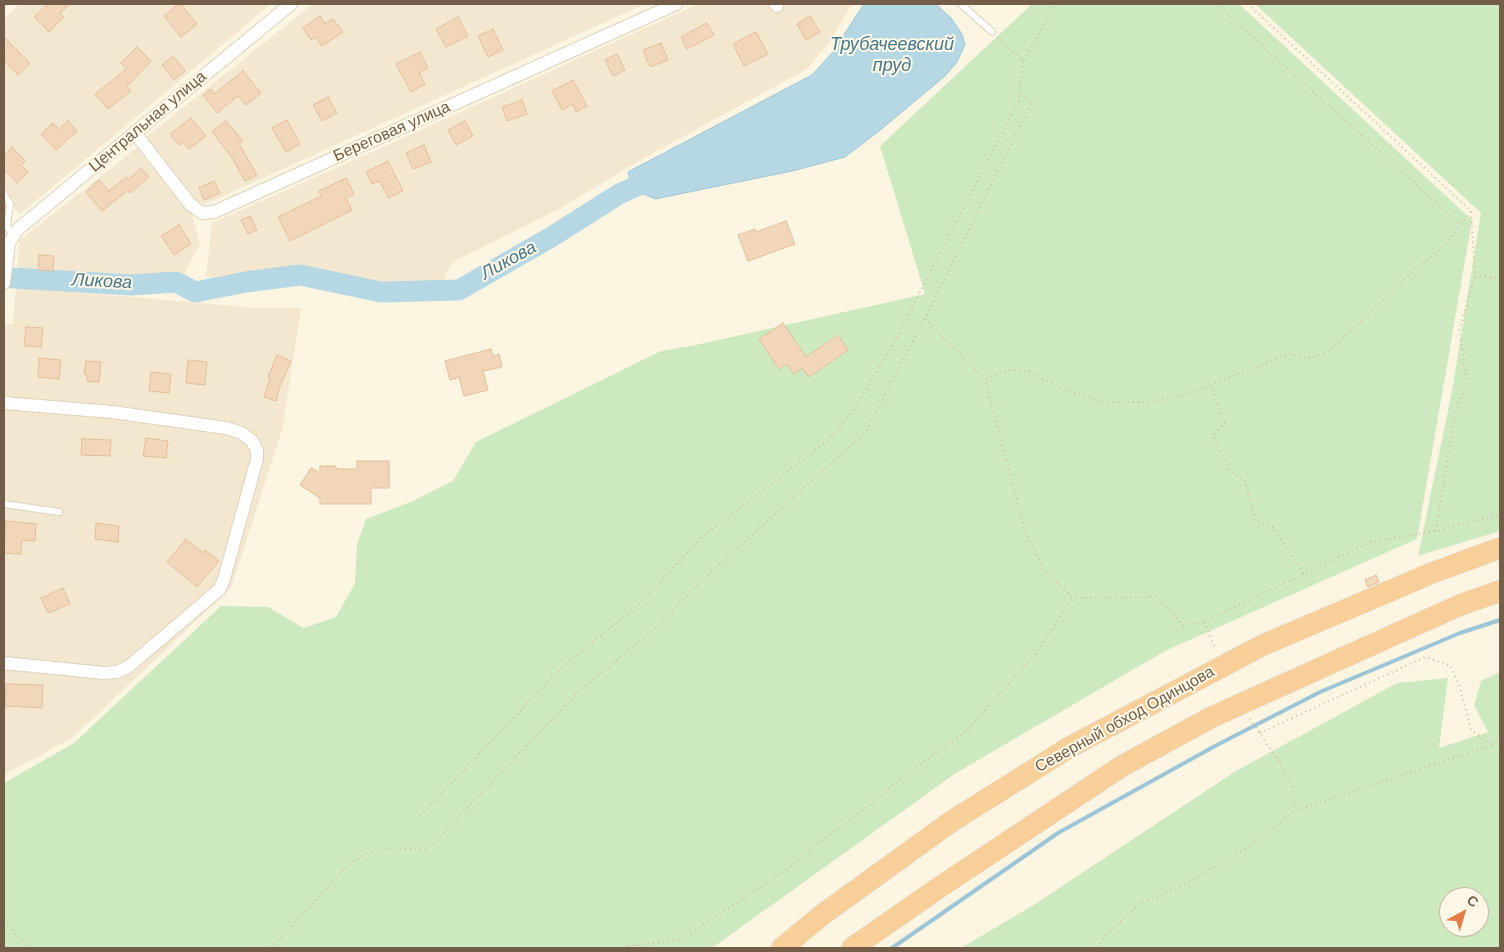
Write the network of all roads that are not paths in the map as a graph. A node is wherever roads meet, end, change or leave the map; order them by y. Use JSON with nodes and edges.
{"nodes":[{"id":1,"x":291,"y":4,"type":"edge"},
{"id":2,"x":676,"y":4,"type":"edge"},
{"id":3,"x":961,"y":4,"type":"edge"},
{"id":4,"x":992,"y":32,"type":"road end"},
{"id":5,"x":136,"y":133,"type":"junction"},
{"id":6,"x":4,"y":194,"type":"edge"},
{"id":7,"x":11,"y":239,"type":"junction"},
{"id":8,"x":4,"y":283,"type":"edge"},
{"id":9,"x":4,"y":403,"type":"edge"},
{"id":10,"x":4,"y":504,"type":"edge"},
{"id":11,"x":59,"y":512,"type":"dead end"},
{"id":12,"x":1500,"y":548,"type":"edge"},
{"id":13,"x":1500,"y":591,"type":"edge"},
{"id":14,"x":4,"y":663,"type":"edge"},
{"id":15,"x":782,"y":948,"type":"edge"},
{"id":16,"x":852,"y":948,"type":"edge"}],
"edges":[{"from":1,"to":5,"type":"street","name":"Центральная улица"},
{"from":2,"to":5,"type":"street","name":"Береговая улица"},
{"from":3,"to":4,"type":"lane"},
{"from":5,"to":7,"type":"street","name":"Центральная улица"},
{"from":6,"to":7,"type":"lane"},
{"from":7,"to":8,"type":"street"},
{"from":9,"to":14,"type":"street"},
{"from":10,"to":11,"type":"lane"},
{"from":12,"to":15,"type":"highway","name":"Северный обход Одинцова"},
{"from":13,"to":16,"type":"highway"}]}
